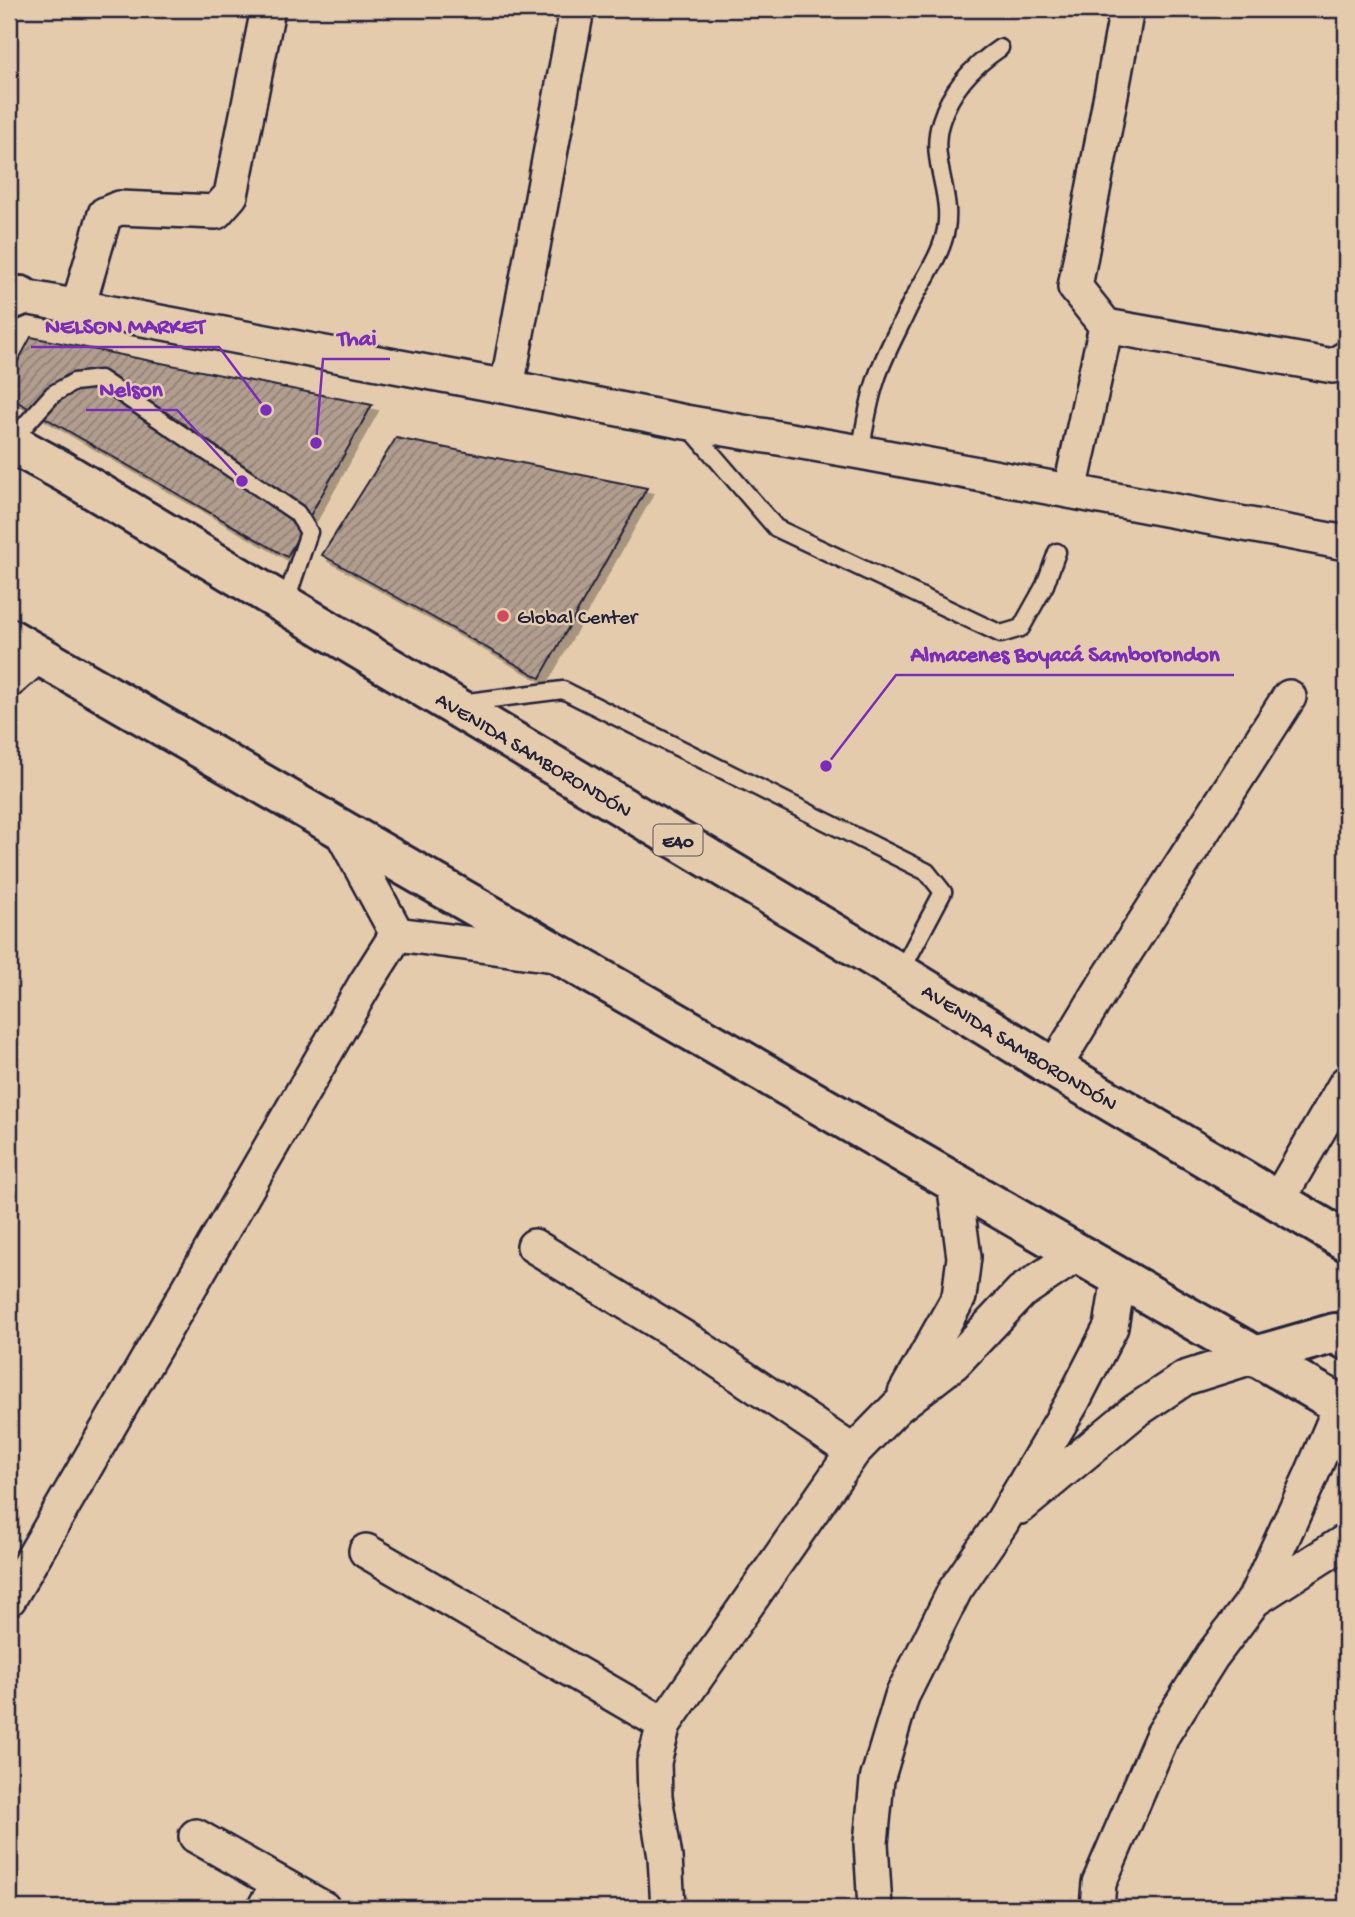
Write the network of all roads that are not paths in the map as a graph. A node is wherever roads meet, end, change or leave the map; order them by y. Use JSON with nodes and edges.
{"nodes":[{"id":1,"x":268,"y":9,"type":"edge"},
{"id":2,"x":577,"y":9,"type":"edge"},
{"id":3,"x":1127,"y":9,"type":"edge"},
{"id":4,"x":1000,"y":48,"type":"dead end"},
{"id":5,"x":13,"y":297,"type":"edge"},
{"id":6,"x":78,"y":307,"type":"junction"},
{"id":7,"x":1106,"y":326,"type":"junction"},
{"id":8,"x":1346,"y":358,"type":"edge"},
{"id":9,"x":506,"y":387,"type":"junction"},
{"id":10,"x":685,"y":422,"type":"junction"},
{"id":11,"x":9,"y":442,"type":"edge"},
{"id":12,"x":860,"y":452,"type":"junction"},
{"id":13,"x":1070,"y":491,"type":"junction"},
{"id":14,"x":1346,"y":543,"type":"edge"},
{"id":15,"x":1057,"y":552,"type":"dead end"},
{"id":16,"x":285,"y":604,"type":"junction"},
{"id":17,"x":24,"y":646,"type":"edge"},
{"id":18,"x":9,"y":681,"type":"edge"},
{"id":19,"x":1289,"y":697,"type":"dead end"},
{"id":20,"x":451,"y":704,"type":"junction"},
{"id":21,"x":339,"y":827,"type":"junction"},
{"id":22,"x":397,"y":934,"type":"junction"},
{"id":23,"x":563,"y":956,"type":"junction"},
{"id":24,"x":900,"y":973,"type":"junction"},
{"id":25,"x":1054,"y":1068,"type":"junction"},
{"id":26,"x":1346,"y":1083,"type":"edge"},
{"id":27,"x":954,"y":1182,"type":"junction"},
{"id":28,"x":1278,"y":1200,"type":"junction"},
{"id":29,"x":1346,"y":1241,"type":"edge"},
{"id":30,"x":534,"y":1246,"type":"dead end"},
{"id":31,"x":1079,"y":1253,"type":"junction"},
{"id":32,"x":1119,"y":1277,"type":"junction"},
{"id":33,"x":1346,"y":1340,"type":"edge"},
{"id":34,"x":1255,"y":1356,"type":"junction"},
{"id":35,"x":1344,"y":1406,"type":"edge"},
{"id":36,"x":897,"y":1407,"type":"junction"},
{"id":37,"x":853,"y":1452,"type":"junction"},
{"id":38,"x":1002,"y":1522,"type":"junction"},
{"id":39,"x":1346,"y":1541,"type":"edge"},
{"id":40,"x":366,"y":1551,"type":"dead end"},
{"id":41,"x":9,"y":1599,"type":"edge"},
{"id":42,"x":1255,"y":1600,"type":"junction"},
{"id":43,"x":664,"y":1724,"type":"junction"},
{"id":44,"x":196,"y":1836,"type":"dead end"},
{"id":45,"x":271,"y":1896,"type":"edge"},
{"id":46,"x":323,"y":1908,"type":"edge"},
{"id":47,"x":668,"y":1908,"type":"edge"},
{"id":48,"x":875,"y":1908,"type":"edge"},
{"id":49,"x":1097,"y":1908,"type":"edge"}],
"edges":[{"from":1,"to":6,"type":"street"},
{"from":2,"to":9,"type":"street"},
{"from":3,"to":7,"type":"street"},
{"from":4,"to":12,"type":"lane"},
{"from":5,"to":6,"type":"street"},
{"from":6,"to":9,"type":"street"},
{"from":7,"to":8,"type":"street"},
{"from":7,"to":13,"type":"street"},
{"from":9,"to":10,"type":"street"},
{"from":10,"to":12,"type":"street"},
{"from":10,"to":15,"type":"lane"},
{"from":11,"to":16,"type":"highway","name":"AVENIDA SAMBORONDÓN","number":"E40"},
{"from":11,"to":16,"type":"lane"},
{"from":12,"to":13,"type":"street"},
{"from":13,"to":14,"type":"street"},
{"from":16,"to":20,"type":"highway","name":"AVENIDA SAMBORONDÓN","number":"E40"},
{"from":17,"to":18,"type":"street"},
{"from":17,"to":21,"type":"highway"},
{"from":19,"to":25,"type":"street"},
{"from":20,"to":24,"type":"highway","name":"AVENIDA SAMBORONDÓN","number":"E40"},
{"from":20,"to":24,"type":"lane"},
{"from":21,"to":22,"type":"street"},
{"from":21,"to":23,"type":"highway"},
{"from":22,"to":23,"type":"street"},
{"from":22,"to":41,"type":"street"},
{"from":23,"to":27,"type":"highway"},
{"from":24,"to":25,"type":"highway","name":"AVENIDA SAMBORONDÓN","number":"E40"},
{"from":25,"to":28,"type":"highway","name":"AVENIDA SAMBORONDÓN","number":"E40"},
{"from":26,"to":28,"type":"street"},
{"from":27,"to":31,"type":"highway"},
{"from":27,"to":36,"type":"street"},
{"from":28,"to":29,"type":"highway","name":"AVENIDA SAMBORONDÓN","number":"E40"},
{"from":30,"to":37,"type":"street"},
{"from":31,"to":32,"type":"highway"},
{"from":31,"to":36,"type":"street"},
{"from":32,"to":34,"type":"highway"},
{"from":32,"to":38,"type":"street"},
{"from":33,"to":34,"type":"highway"},
{"from":34,"to":35,"type":"highway"},
{"from":34,"to":38,"type":"street"},
{"from":35,"to":42,"type":"street"},
{"from":36,"to":37,"type":"street"},
{"from":37,"to":43,"type":"street"},
{"from":38,"to":48,"type":"street"},
{"from":39,"to":42,"type":"street"},
{"from":40,"to":43,"type":"street"},
{"from":42,"to":49,"type":"street"},
{"from":43,"to":47,"type":"street"},
{"from":44,"to":45,"type":"street"},
{"from":45,"to":46,"type":"street"}]}
